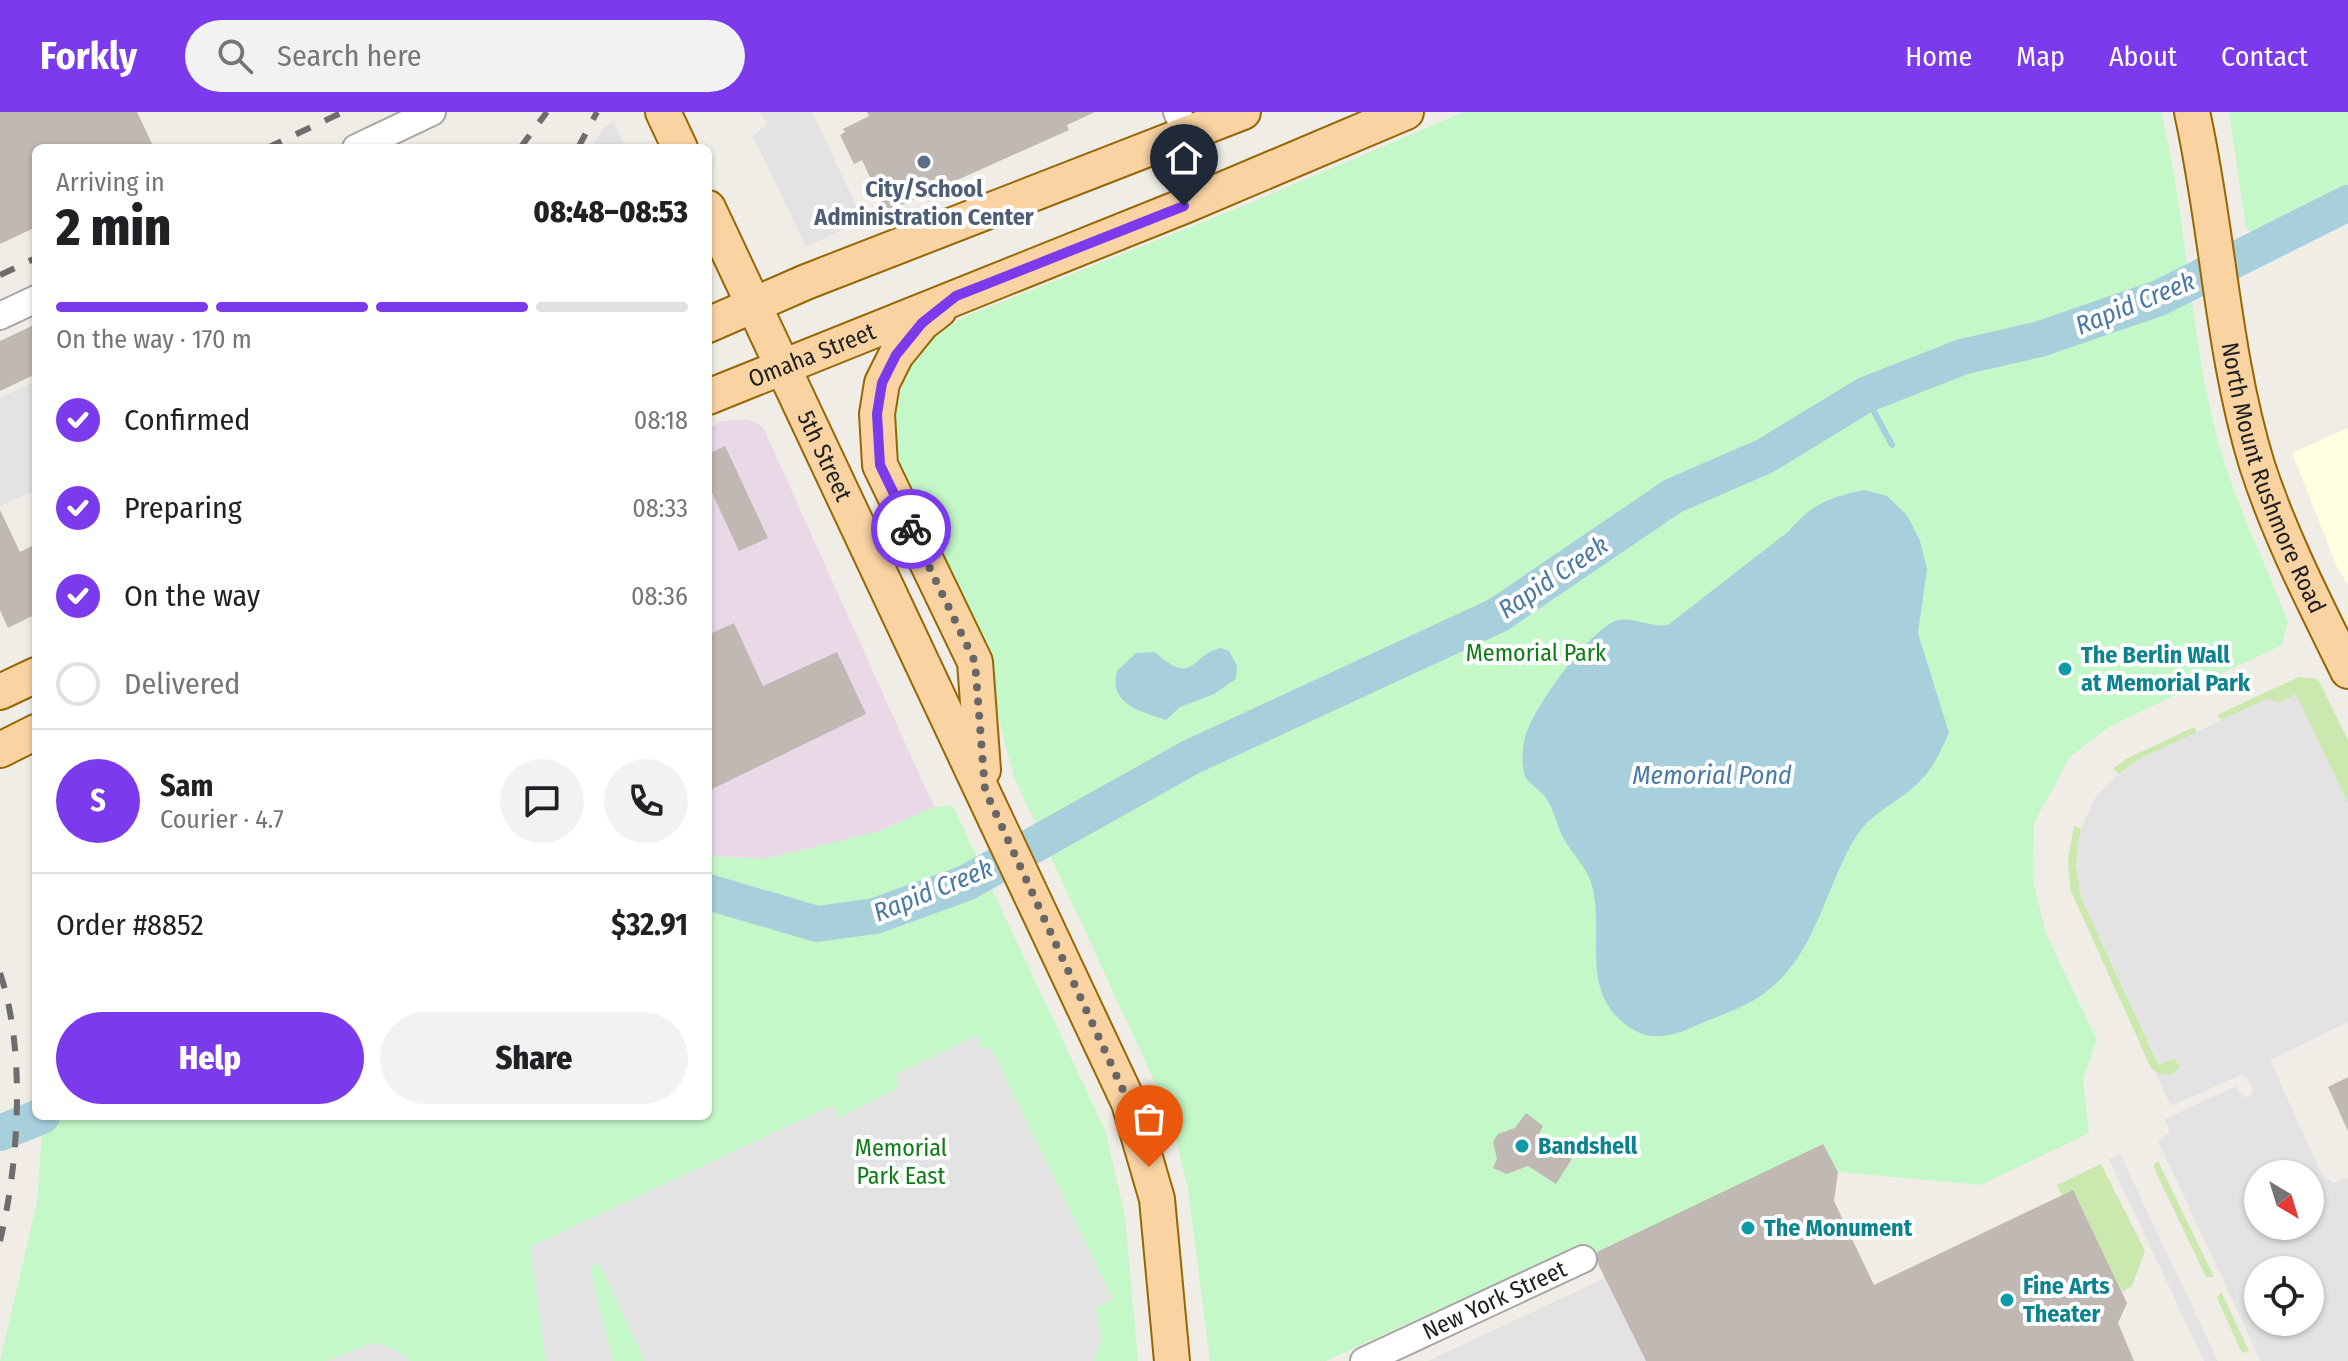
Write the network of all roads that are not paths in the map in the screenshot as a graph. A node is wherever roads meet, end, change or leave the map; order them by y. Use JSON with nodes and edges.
{"nodes":[{"id":1,"x":432,"y":112,"type":"edge"},
{"id":2,"x":663,"y":112,"type":"edge"},
{"id":3,"x":1243,"y":112,"type":"edge"},
{"id":4,"x":1406,"y":112,"type":"edge"},
{"id":5,"x":2192,"y":112,"type":"edge"},
{"id":6,"x":1183,"y":124,"type":"edge"},
{"id":7,"x":364,"y":144,"type":"edge"},
{"id":8,"x":678,"y":144,"type":"edge"},
{"id":9,"x":712,"y":217,"type":"edge"},
{"id":10,"x":956,"y":296,"type":"junction"},
{"id":11,"x":32,"y":301,"type":"edge"},
{"id":12,"x":753,"y":305,"type":"junction"},
{"id":13,"x":0,"y":316,"type":"edge"},
{"id":14,"x":712,"y":323,"type":"edge"},
{"id":15,"x":783,"y":365,"type":"junction"},
{"id":16,"x":712,"y":395,"type":"edge"},
{"id":17,"x":2348,"y":671,"type":"edge"},
{"id":18,"x":32,"y":677,"type":"edge"},
{"id":19,"x":0,"y":692,"type":"edge"},
{"id":20,"x":32,"y":734,"type":"edge"},
{"id":21,"x":0,"y":750,"type":"edge"},
{"id":22,"x":985,"y":790,"type":"junction"},
{"id":23,"x":1583,"y":1259,"type":"dead end"},
{"id":24,"x":1172,"y":1361,"type":"edge"},
{"id":25,"x":1364,"y":1361,"type":"edge"}],
"edges":[{"from":1,"to":7,"type":"street"},
{"from":2,"to":8,"type":"main road"},
{"from":3,"to":6,"type":"main road"},
{"from":4,"to":10,"type":"main road","name":"Omaha Street"},
{"from":5,"to":17,"type":"main road","name":"North Mount Rushmore Road"},
{"from":6,"to":12,"type":"main road"},
{"from":9,"to":12,"type":"main road","name":"5th Street"},
{"from":10,"to":15,"type":"main road","name":"Omaha Street"},
{"from":10,"to":22,"type":"main road"},
{"from":11,"to":13,"type":"street"},
{"from":12,"to":14,"type":"main road"},
{"from":12,"to":15,"type":"main road","name":"5th Street"},
{"from":15,"to":16,"type":"main road","name":"Omaha Street"},
{"from":15,"to":22,"type":"main road","name":"5th Street"},
{"from":18,"to":19,"type":"main road"},
{"from":20,"to":21,"type":"main road"},
{"from":22,"to":24,"type":"main road","name":"5th Street"},
{"from":23,"to":25,"type":"street","name":"New York Street"}]}
